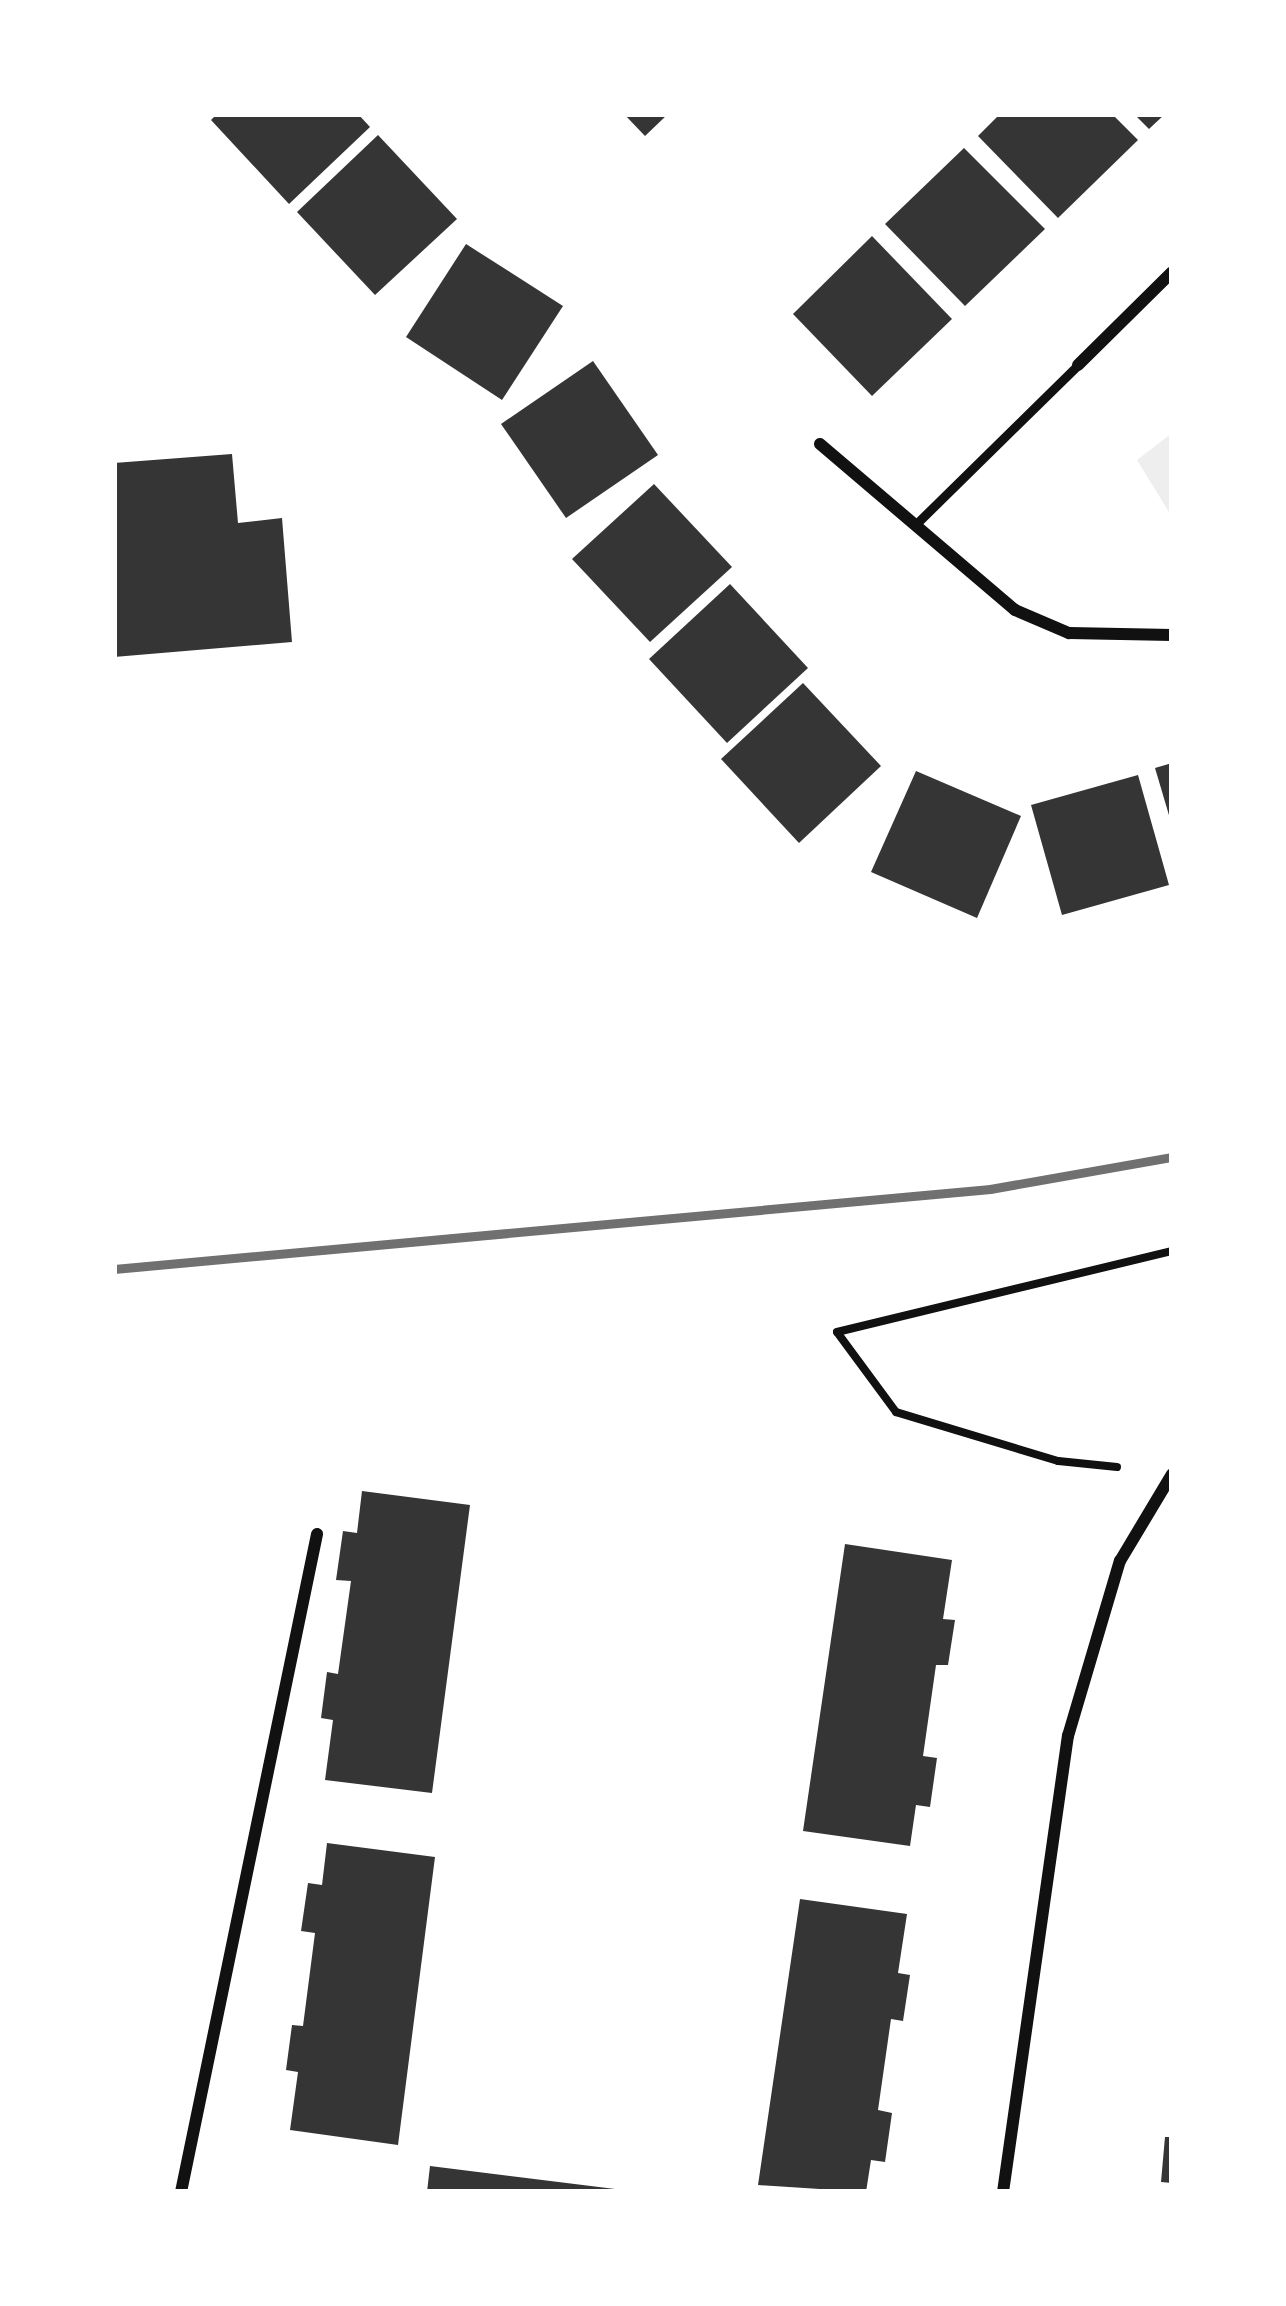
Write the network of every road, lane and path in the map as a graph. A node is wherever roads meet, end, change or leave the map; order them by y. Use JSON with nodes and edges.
{"nodes":[{"id":1,"x":1172,"y":272,"type":"edge"},
{"id":2,"x":1078,"y":365,"type":"joint"},
{"id":3,"x":820,"y":444,"type":"dead end"},
{"id":4,"x":915,"y":525,"type":"junction"},
{"id":5,"x":1172,"y":635,"type":"edge"},
{"id":6,"x":1172,"y":1251,"type":"edge"},
{"id":7,"x":1126,"y":1468,"type":"dead end"},
{"id":8,"x":1172,"y":1474,"type":"edge"},
{"id":9,"x":317,"y":1534,"type":"dead end"},
{"id":10,"x":181,"y":2192,"type":"edge"},
{"id":11,"x":1003,"y":2192,"type":"edge"}],
"edges":[{"from":1,"to":2,"type":"street"},
{"from":2,"to":4,"type":"lane"},
{"from":3,"to":4,"type":"street"},
{"from":4,"to":5,"type":"street"},
{"from":6,"to":7,"type":"path"},
{"from":8,"to":11,"type":"street"},
{"from":9,"to":10,"type":"street"}]}
